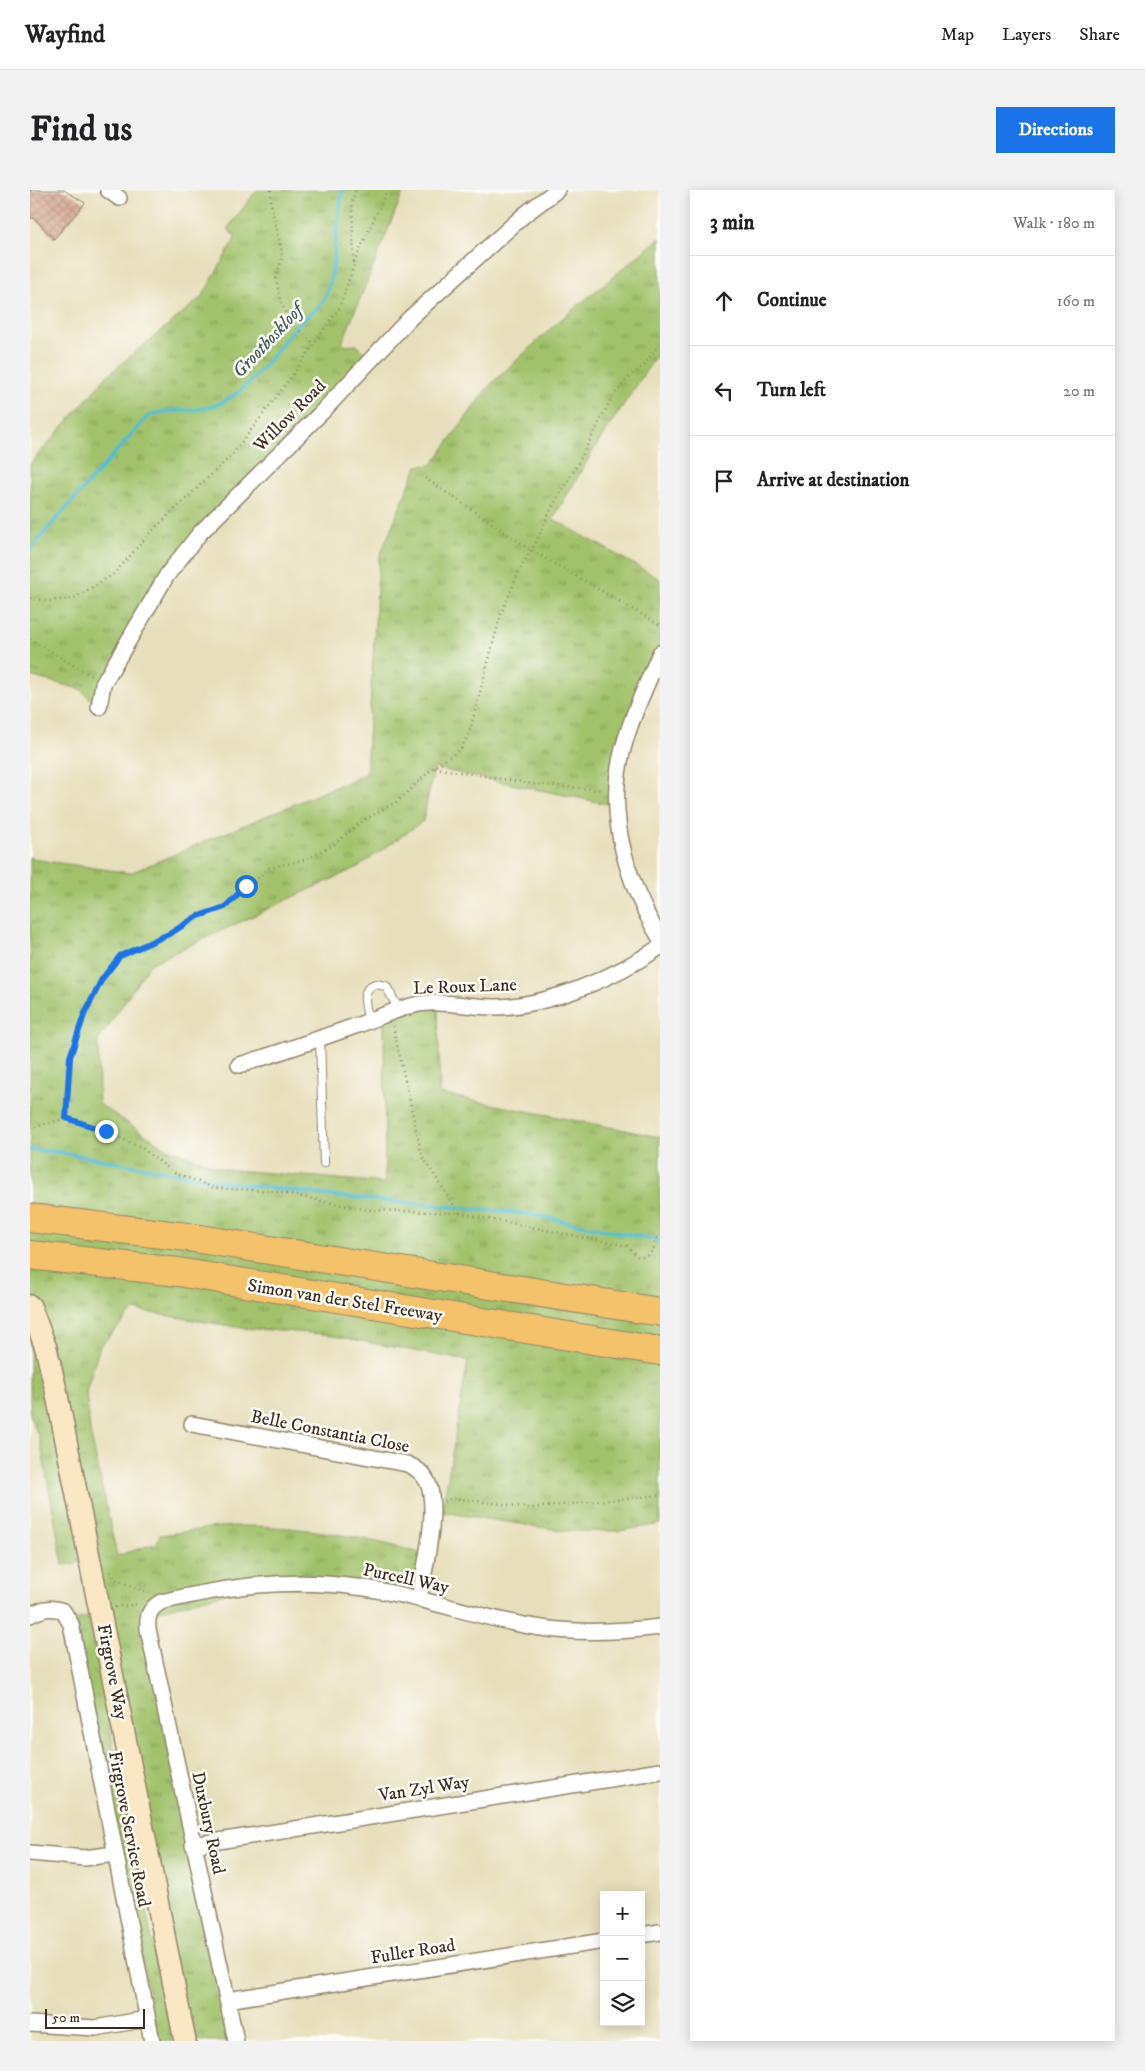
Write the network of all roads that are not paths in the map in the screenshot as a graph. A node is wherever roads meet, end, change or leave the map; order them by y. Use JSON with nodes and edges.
{"nodes":[{"id":1,"x":557,"y":190,"type":"edge"},
{"id":2,"x":660,"y":654,"type":"edge"},
{"id":3,"x":98,"y":707,"type":"dead end"},
{"id":4,"x":660,"y":938,"type":"edge"},
{"id":5,"x":660,"y":947,"type":"edge"},
{"id":6,"x":395,"y":1011,"type":"junction"},
{"id":7,"x":369,"y":1021,"type":"junction"},
{"id":8,"x":320,"y":1038,"type":"junction"},
{"id":9,"x":238,"y":1065,"type":"dead end"},
{"id":10,"x":324,"y":1163,"type":"dead end"},
{"id":11,"x":30,"y":1218,"type":"edge"},
{"id":12,"x":30,"y":1255,"type":"edge"},
{"id":13,"x":33,"y":1312,"type":"edge"},
{"id":14,"x":660,"y":1312,"type":"edge"},
{"id":15,"x":660,"y":1351,"type":"edge"},
{"id":16,"x":192,"y":1424,"type":"dead end"},
{"id":17,"x":419,"y":1599,"type":"junction"},
{"id":18,"x":149,"y":1613,"type":"joint"},
{"id":19,"x":30,"y":1615,"type":"edge"},
{"id":20,"x":660,"y":1627,"type":"edge"},
{"id":21,"x":660,"y":1771,"type":"edge"},
{"id":22,"x":193,"y":1845,"type":"junction"},
{"id":23,"x":30,"y":1853,"type":"edge"},
{"id":24,"x":114,"y":1854,"type":"junction"},
{"id":25,"x":660,"y":1932,"type":"edge"},
{"id":26,"x":645,"y":1934,"type":"edge"},
{"id":27,"x":600,"y":1942,"type":"edge"},
{"id":28,"x":227,"y":2000,"type":"junction"},
{"id":29,"x":147,"y":2019,"type":"junction"},
{"id":30,"x":30,"y":2024,"type":"edge"},
{"id":31,"x":152,"y":2041,"type":"edge"},
{"id":32,"x":185,"y":2041,"type":"edge"},
{"id":33,"x":236,"y":2041,"type":"edge"}],
"edges":[{"from":1,"to":3,"type":"street","name":"Willow Road"},
{"from":2,"to":4,"type":"street"},
{"from":5,"to":6,"type":"street","name":"Le Roux Lane"},
{"from":6,"to":7,"type":"street","name":"Le Roux Lane"},
{"from":6,"to":7,"type":"lane"},
{"from":7,"to":8,"type":"street","name":"Le Roux Lane"},
{"from":8,"to":9,"type":"street","name":"Le Roux Lane"},
{"from":8,"to":10,"type":"lane"},
{"from":11,"to":14,"type":"highway"},
{"from":12,"to":15,"type":"highway","name":"Simon van der Stel Freeway"},
{"from":13,"to":32,"type":"street","name":"Firgrove Way"},
{"from":16,"to":17,"type":"street","name":"Belle Constantia Close"},
{"from":17,"to":18,"type":"street","name":"Purcell Way"},
{"from":17,"to":20,"type":"street","name":"Purcell Way"},
{"from":18,"to":22,"type":"street","name":"Duxbury Road"},
{"from":19,"to":24,"type":"street","name":"Firgrove Service Road"},
{"from":21,"to":22,"type":"street","name":"Van Zyl Way"},
{"from":22,"to":28,"type":"street","name":"Duxbury Road"},
{"from":23,"to":24,"type":"street"},
{"from":24,"to":29,"type":"street","name":"Firgrove Service Road"},
{"from":25,"to":26,"type":"street"},
{"from":27,"to":28,"type":"street","name":"Fuller Road"},
{"from":28,"to":33,"type":"street","name":"Duxbury Road"},
{"from":29,"to":30,"type":"street"},
{"from":29,"to":31,"type":"street","name":"Firgrove Service Road"}]}
